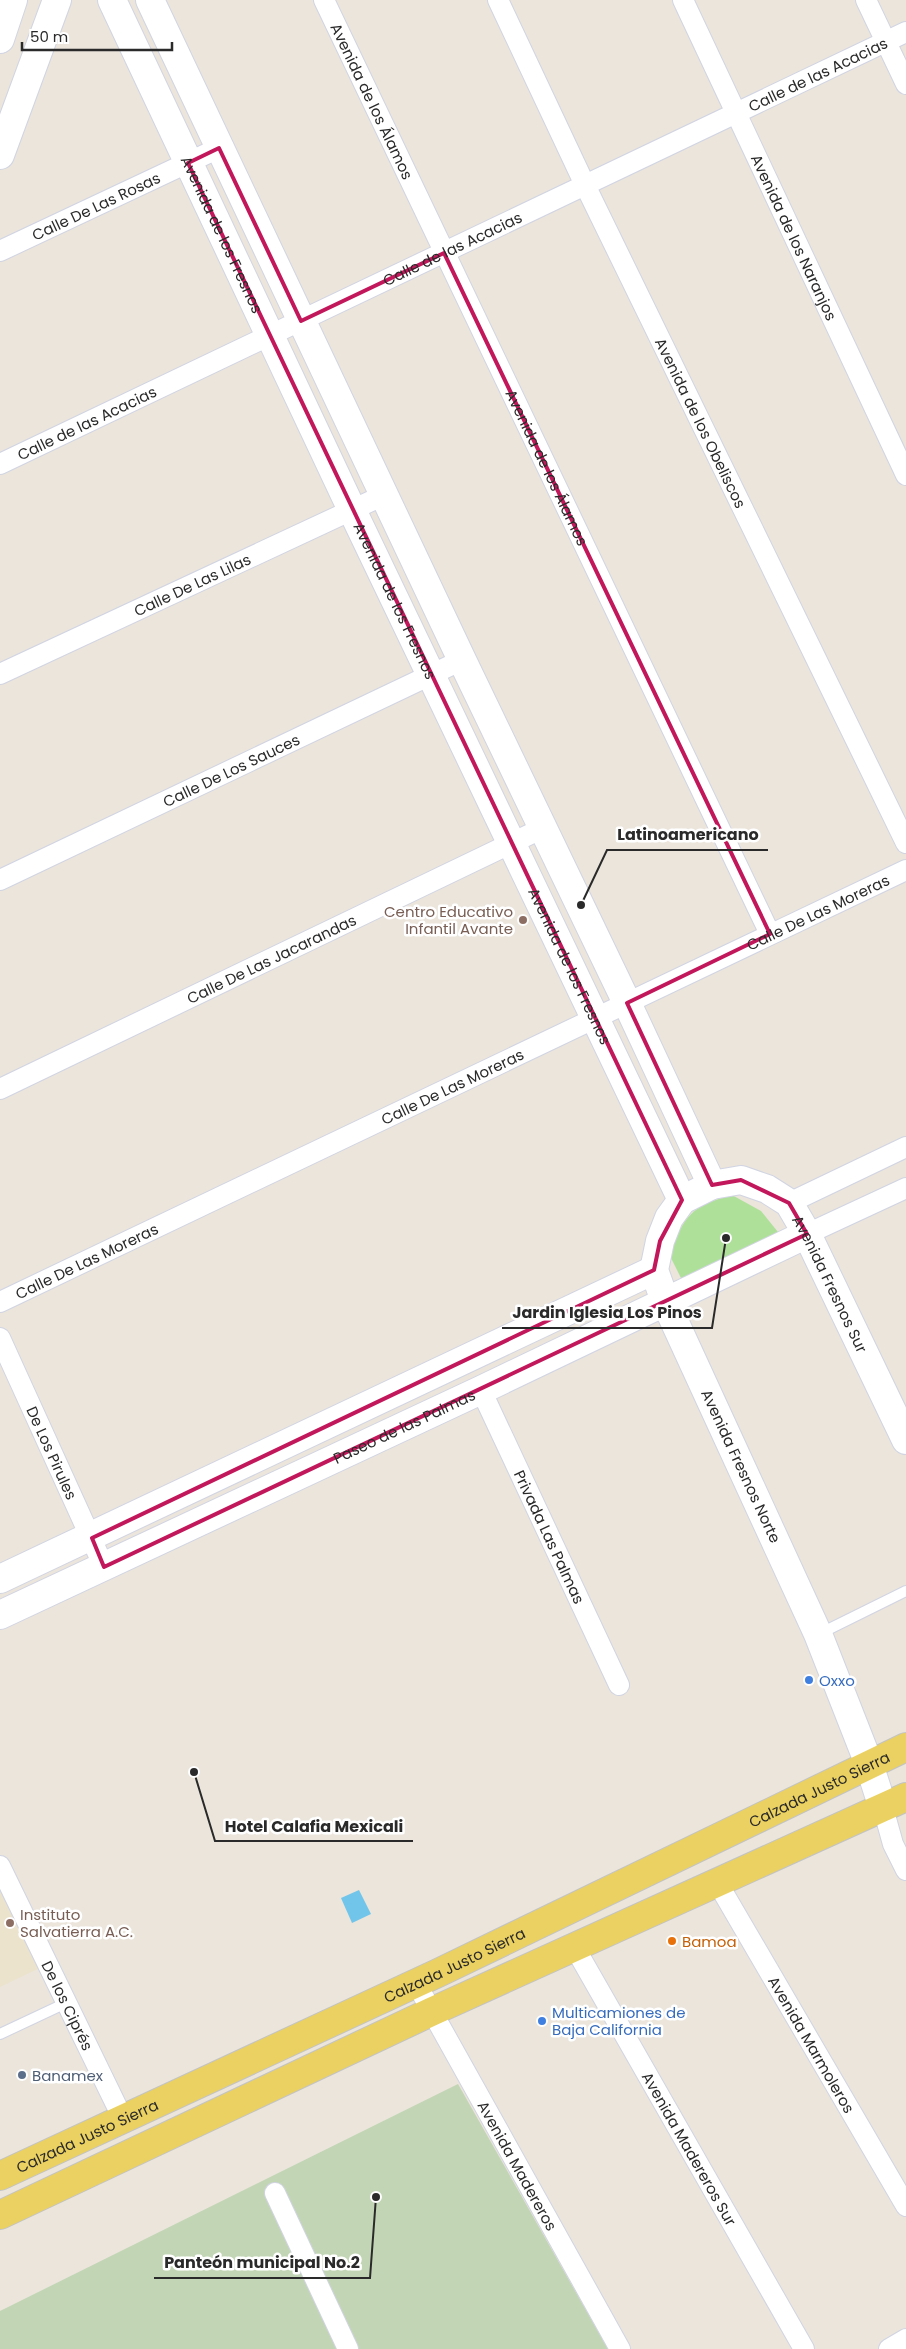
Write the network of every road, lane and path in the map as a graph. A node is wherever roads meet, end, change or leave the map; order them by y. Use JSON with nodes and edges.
{"nodes":[{"id":1,"x":13,"y":0,"type":"edge"},
{"id":2,"x":57,"y":0,"type":"edge"},
{"id":3,"x":112,"y":0,"type":"edge"},
{"id":4,"x":150,"y":0,"type":"edge"},
{"id":5,"x":324,"y":0,"type":"edge"},
{"id":6,"x":498,"y":0,"type":"edge"},
{"id":7,"x":683,"y":0,"type":"edge"},
{"id":8,"x":866,"y":0,"type":"edge"},
{"id":9,"x":906,"y":32,"type":"edge"},
{"id":10,"x":0,"y":39,"type":"edge"},
{"id":11,"x":886,"y":42,"type":"junction"},
{"id":12,"x":906,"y":84,"type":"edge"},
{"id":13,"x":736,"y":113,"type":"junction"},
{"id":14,"x":220,"y":148,"type":"junction"},
{"id":15,"x":0,"y":155,"type":"edge"},
{"id":16,"x":188,"y":163,"type":"junction"},
{"id":17,"x":586,"y":185,"type":"junction"},
{"id":18,"x":0,"y":251,"type":"edge"},
{"id":19,"x":444,"y":253,"type":"junction"},
{"id":20,"x":301,"y":321,"type":"junction"},
{"id":21,"x":269,"y":336,"type":"junction"},
{"id":22,"x":0,"y":464,"type":"edge"},
{"id":23,"x":906,"y":475,"type":"edge"},
{"id":24,"x":384,"y":495,"type":"junction"},
{"id":25,"x":352,"y":510,"type":"junction"},
{"id":26,"x":462,"y":660,"type":"junction"},
{"id":27,"x":0,"y":674,"type":"edge"},
{"id":28,"x":432,"y":674,"type":"junction"},
{"id":29,"x":543,"y":828,"type":"junction"},
{"id":30,"x":512,"y":843,"type":"junction"},
{"id":31,"x":906,"y":843,"type":"edge"},
{"id":32,"x":906,"y":870,"type":"edge"},
{"id":33,"x":0,"y":880,"type":"edge"},
{"id":34,"x":770,"y":934,"type":"junction"},
{"id":35,"x":627,"y":1003,"type":"junction"},
{"id":36,"x":596,"y":1018,"type":"junction"},
{"id":37,"x":0,"y":1089,"type":"edge"},
{"id":38,"x":906,"y":1147,"type":"edge"},
{"id":39,"x":712,"y":1185,"type":"junction"},
{"id":40,"x":906,"y":1188,"type":"edge"},
{"id":41,"x":682,"y":1200,"type":"junction"},
{"id":42,"x":789,"y":1203,"type":"junction"},
{"id":43,"x":807,"y":1234,"type":"junction"},
{"id":44,"x":654,"y":1270,"type":"junction"},
{"id":45,"x":665,"y":1301,"type":"junction"},
{"id":46,"x":0,"y":1302,"type":"edge"},
{"id":47,"x":0,"y":1338,"type":"edge"},
{"id":48,"x":481,"y":1390,"type":"junction"},
{"id":49,"x":906,"y":1440,"type":"edge"},
{"id":50,"x":92,"y":1538,"type":"junction"},
{"id":51,"x":104,"y":1567,"type":"junction"},
{"id":52,"x":0,"y":1579,"type":"edge"},
{"id":53,"x":906,"y":1591,"type":"edge"},
{"id":54,"x":0,"y":1614,"type":"edge"},
{"id":55,"x":818,"y":1634,"type":"junction"},
{"id":56,"x":619,"y":1685,"type":"dead end"},
{"id":57,"x":906,"y":1747,"type":"edge"},
{"id":58,"x":870,"y":1764,"type":"junction"},
{"id":59,"x":894,"y":1803,"type":"edge"},
{"id":60,"x":0,"y":1866,"type":"edge"},
{"id":61,"x":906,"y":1870,"type":"edge"},
{"id":62,"x":717,"y":1882,"type":"junction"},
{"id":63,"x":575,"y":1948,"type":"junction"},
{"id":64,"x":416,"y":1982,"type":"junction"},
{"id":65,"x":66,"y":2003,"type":"junction"},
{"id":66,"x":431,"y":2012,"type":"junction"},
{"id":67,"x":0,"y":2034,"type":"edge"},
{"id":68,"x":123,"y":2119,"type":"junction"},
{"id":69,"x":0,"y":2176,"type":"edge"},
{"id":70,"x":275,"y":2193,"type":"dead end"},
{"id":71,"x":906,"y":2206,"type":"edge"},
{"id":72,"x":0,"y":2215,"type":"edge"},
{"id":73,"x":906,"y":2340,"type":"edge"},
{"id":74,"x":348,"y":2349,"type":"edge"},
{"id":75,"x":620,"y":2349,"type":"edge"},
{"id":76,"x":804,"y":2349,"type":"edge"},
{"id":77,"x":889,"y":2349,"type":"edge"}],
"edges":[{"from":1,"to":10,"type":"street"},
{"from":2,"to":15,"type":"street"},
{"from":3,"to":16,"type":"street","name":"Avenida de los Fresnos"},
{"from":4,"to":14,"type":"street"},
{"from":5,"to":19,"type":"street","name":"Avenida de los Álamos"},
{"from":6,"to":17,"type":"street","name":"Avenida de los Obeliscos"},
{"from":7,"to":13,"type":"street","name":"Avenida de los Naranjos"},
{"from":8,"to":11,"type":"street"},
{"from":9,"to":11,"type":"street","name":"Calle de las Acacias"},
{"from":11,"to":12,"type":"street"},
{"from":11,"to":13,"type":"street","name":"Calle de las Acacias"},
{"from":13,"to":17,"type":"street","name":"Calle de las Acacias"},
{"from":13,"to":23,"type":"street","name":"Avenida de los Naranjos"},
{"from":14,"to":16,"type":"street","name":"Calle De Las Rosas"},
{"from":14,"to":20,"type":"street"},
{"from":16,"to":18,"type":"street","name":"Calle De Las Rosas"},
{"from":16,"to":21,"type":"street","name":"Avenida de los Fresnos"},
{"from":17,"to":19,"type":"street","name":"Calle de las Acacias"},
{"from":17,"to":31,"type":"street","name":"Avenida de los Obeliscos"},
{"from":19,"to":20,"type":"street","name":"Calle de las Acacias"},
{"from":19,"to":34,"type":"street","name":"Avenida de los Álamos"},
{"from":20,"to":21,"type":"street","name":"Calle de las Acacias"},
{"from":20,"to":24,"type":"street"},
{"from":21,"to":22,"type":"street","name":"Calle de las Acacias"},
{"from":21,"to":25,"type":"street","name":"Avenida de los Fresnos"},
{"from":24,"to":25,"type":"street","name":"Calle De Las Lilas"},
{"from":24,"to":26,"type":"street"},
{"from":25,"to":27,"type":"street","name":"Calle De Las Lilas"},
{"from":25,"to":28,"type":"street","name":"Avenida de los Fresnos"},
{"from":26,"to":28,"type":"street","name":"Calle De Los Sauces"},
{"from":26,"to":29,"type":"street"},
{"from":28,"to":30,"type":"street","name":"Avenida de los Fresnos"},
{"from":28,"to":33,"type":"street","name":"Calle De Los Sauces"},
{"from":29,"to":30,"type":"street","name":"Calle De Las Jacarandas"},
{"from":29,"to":35,"type":"street"},
{"from":30,"to":36,"type":"street","name":"Avenida de los Fresnos"},
{"from":30,"to":37,"type":"street","name":"Calle De Las Jacarandas"},
{"from":32,"to":34,"type":"street","name":"Calle De Las Moreras"},
{"from":34,"to":35,"type":"street","name":"Calle De Las Moreras"},
{"from":35,"to":36,"type":"street","name":"Calle De Las Moreras"},
{"from":35,"to":39,"type":"street"},
{"from":36,"to":41,"type":"street","name":"Avenida de los Fresnos"},
{"from":36,"to":46,"type":"street","name":"Calle De Las Moreras"},
{"from":38,"to":42,"type":"street"},
{"from":39,"to":41,"type":"street"},
{"from":39,"to":42,"type":"street","name":"Avenida Fresnos Sur"},
{"from":40,"to":43,"type":"street"},
{"from":41,"to":44,"type":"street"},
{"from":42,"to":43,"type":"street","name":"Avenida Fresnos Sur"},
{"from":43,"to":45,"type":"street","name":"Paseo de las Palmas"},
{"from":43,"to":49,"type":"street","name":"Avenida Fresnos Sur"},
{"from":44,"to":45,"type":"street","name":"Avenida Fresnos Norte"},
{"from":44,"to":50,"type":"street"},
{"from":45,"to":48,"type":"street","name":"Paseo de las Palmas"},
{"from":45,"to":55,"type":"street","name":"Avenida Fresnos Norte"},
{"from":47,"to":50,"type":"street","name":"De Los Pirules"},
{"from":48,"to":51,"type":"street","name":"Paseo de las Palmas"},
{"from":48,"to":56,"type":"street","name":"Privada Las Palmas"},
{"from":50,"to":51,"type":"street","name":"De Los Pirules"},
{"from":50,"to":52,"type":"street"},
{"from":51,"to":54,"type":"street","name":"Paseo de las Palmas"},
{"from":53,"to":55,"type":"lane"},
{"from":55,"to":58,"type":"street","name":"Avenida Fresnos Norte"},
{"from":57,"to":58,"type":"main road","name":"Calzada Justo Sierra"},
{"from":58,"to":59,"type":"street","name":"Avenida Fresnos Norte"},
{"from":58,"to":64,"type":"main road","name":"Calzada Justo Sierra"},
{"from":59,"to":61,"type":"street"},
{"from":59,"to":62,"type":"main road"},
{"from":60,"to":65,"type":"street","name":"De los Ciprés"},
{"from":62,"to":63,"type":"main road"},
{"from":62,"to":71,"type":"street","name":"Avenida Marmoleros"},
{"from":63,"to":66,"type":"main road"},
{"from":63,"to":76,"type":"street","name":"Avenida Madereros Sur"},
{"from":64,"to":66,"type":"street","name":"Avenida Madereros"},
{"from":64,"to":68,"type":"main road","name":"Calzada Justo Sierra"},
{"from":65,"to":67,"type":"lane"},
{"from":65,"to":68,"type":"street","name":"De los Ciprés"},
{"from":66,"to":72,"type":"main road"},
{"from":66,"to":75,"type":"street","name":"Avenida Madereros"},
{"from":68,"to":69,"type":"main road","name":"Calzada Justo Sierra"},
{"from":70,"to":74,"type":"street"},
{"from":73,"to":77,"type":"street"}]}
